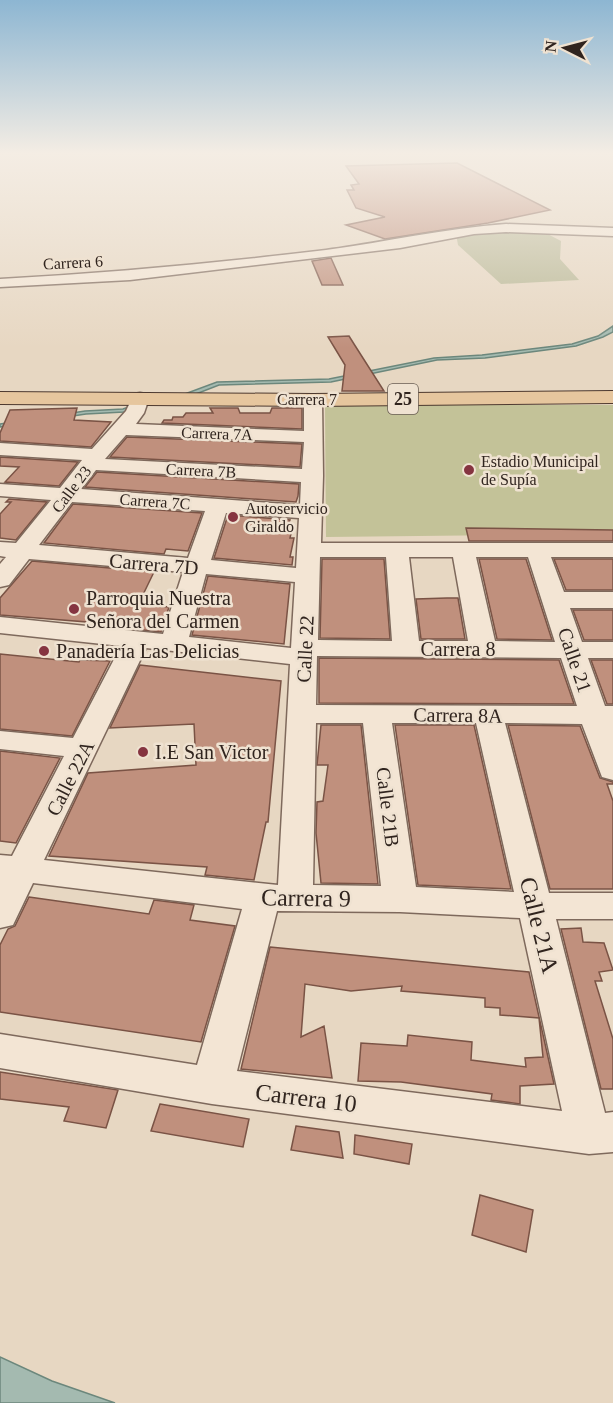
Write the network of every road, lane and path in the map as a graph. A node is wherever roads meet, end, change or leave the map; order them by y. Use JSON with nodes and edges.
{"nodes":[{"id":1,"x":613,"y":232,"type":"edge"},
{"id":2,"x":0,"y":283,"type":"edge"},
{"id":3,"x":613,"y":397,"type":"edge"},
{"id":4,"x":0,"y":398,"type":"edge"},
{"id":5,"x":313,"y":400,"type":"junction"},
{"id":6,"x":134,"y":411,"type":"junction"},
{"id":7,"x":314,"y":437,"type":"junction"},
{"id":8,"x":0,"y":449,"type":"edge"},
{"id":9,"x":93,"y":460,"type":"junction"},
{"id":10,"x":313,"y":476,"type":"junction"},
{"id":11,"x":0,"y":490,"type":"edge"},
{"id":12,"x":66,"y":495,"type":"junction"},
{"id":13,"x":218,"y":505,"type":"junction"},
{"id":14,"x":311,"y":512,"type":"junction"},
{"id":15,"x":11,"y":550,"type":"edge"},
{"id":16,"x":463,"y":550,"type":"junction"},
{"id":17,"x":537,"y":550,"type":"junction"},
{"id":18,"x":613,"y":550,"type":"edge"},
{"id":19,"x":397,"y":551,"type":"junction"},
{"id":20,"x":309,"y":563,"type":"junction"},
{"id":21,"x":196,"y":568,"type":"junction"},
{"id":22,"x":0,"y":580,"type":"edge"},
{"id":23,"x":555,"y":600,"type":"junction"},
{"id":24,"x":613,"y":600,"type":"edge"},
{"id":25,"x":0,"y":625,"type":"edge"},
{"id":26,"x":0,"y":639,"type":"edge"},
{"id":27,"x":174,"y":643,"type":"junction"},
{"id":28,"x":135,"y":647,"type":"junction"},
{"id":29,"x":406,"y":648,"type":"junction"},
{"id":30,"x":483,"y":649,"type":"junction"},
{"id":31,"x":572,"y":650,"type":"junction"},
{"id":32,"x":613,"y":650,"type":"edge"},
{"id":33,"x":304,"y":658,"type":"junction"},
{"id":34,"x":302,"y":714,"type":"junction"},
{"id":35,"x":376,"y":714,"type":"junction"},
{"id":36,"x":604,"y":715,"type":"edge"},
{"id":37,"x":489,"y":716,"type":"junction"},
{"id":38,"x":0,"y":740,"type":"edge"},
{"id":39,"x":84,"y":749,"type":"junction"},
{"id":40,"x":613,"y":770,"type":"edge"},
{"id":41,"x":11,"y":869,"type":"edge"},
{"id":42,"x":279,"y":899,"type":"junction"},
{"id":43,"x":400,"y":899,"type":"junction"},
{"id":44,"x":534,"y":906,"type":"junction"},
{"id":45,"x":613,"y":906,"type":"edge"},
{"id":46,"x":0,"y":915,"type":"edge"},
{"id":47,"x":0,"y":1051,"type":"edge"},
{"id":48,"x":212,"y":1086,"type":"junction"},
{"id":49,"x":601,"y":1133,"type":"edge"}],
"edges":[{"from":1,"to":2,"type":"street","name":"Carrera 6"},
{"from":3,"to":5,"type":"main road","name":"Carrera 7","number":"25"},
{"from":4,"to":6,"type":"main road","name":"Carrera 7","number":"25"},
{"from":5,"to":6,"type":"main road","name":"Carrera 7","number":"25"},
{"from":5,"to":7,"type":"street","name":"Calle 22"},
{"from":6,"to":7,"type":"street","name":"Carrera 7A"},
{"from":6,"to":9,"type":"street","name":"Calle 23"},
{"from":7,"to":10,"type":"street","name":"Calle 22"},
{"from":8,"to":9,"type":"street","name":"Carrera 7B"},
{"from":9,"to":10,"type":"street","name":"Carrera 7B"},
{"from":9,"to":12,"type":"street","name":"Calle 23"},
{"from":10,"to":14,"type":"street","name":"Calle 22"},
{"from":11,"to":12,"type":"street","name":"Carrera 7C"},
{"from":12,"to":13,"type":"street","name":"Carrera 7C"},
{"from":12,"to":15,"type":"street","name":"Calle 23"},
{"from":13,"to":14,"type":"street","name":"Carrera 7C"},
{"from":13,"to":21,"type":"street"},
{"from":14,"to":20,"type":"street","name":"Calle 22"},
{"from":15,"to":21,"type":"street","name":"Carrera 7D"},
{"from":15,"to":22,"type":"street","name":"Calle 23"},
{"from":16,"to":17,"type":"street","name":"Carrera 7D"},
{"from":16,"to":19,"type":"street","name":"Carrera 7D"},
{"from":16,"to":30,"type":"street"},
{"from":17,"to":18,"type":"street","name":"Carrera 7D"},
{"from":17,"to":23,"type":"street","name":"Calle 21"},
{"from":19,"to":20,"type":"street","name":"Carrera 7D"},
{"from":19,"to":29,"type":"street"},
{"from":20,"to":21,"type":"street","name":"Carrera 7D"},
{"from":20,"to":33,"type":"street","name":"Calle 22"},
{"from":21,"to":27,"type":"street"},
{"from":23,"to":24,"type":"street"},
{"from":23,"to":31,"type":"street","name":"Calle 21"},
{"from":25,"to":28,"type":"street","name":"Carrera 8"},
{"from":26,"to":28,"type":"street","name":"Carrera 8"},
{"from":27,"to":28,"type":"street","name":"Carrera 8"},
{"from":27,"to":33,"type":"street","name":"Carrera 8"},
{"from":28,"to":33,"type":"street","name":"Carrera 8"},
{"from":28,"to":39,"type":"street","name":"Calle 22A"},
{"from":29,"to":30,"type":"street","name":"Carrera 8"},
{"from":29,"to":33,"type":"street","name":"Carrera 8"},
{"from":30,"to":31,"type":"street","name":"Carrera 8"},
{"from":31,"to":32,"type":"street","name":"Carrera 8"},
{"from":31,"to":36,"type":"street","name":"Calle 21"},
{"from":33,"to":34,"type":"street","name":"Calle 22"},
{"from":34,"to":35,"type":"street","name":"Carrera 8A"},
{"from":34,"to":42,"type":"street","name":"Calle 22"},
{"from":35,"to":37,"type":"street","name":"Carrera 8A"},
{"from":35,"to":43,"type":"street","name":"Calle 21B"},
{"from":36,"to":37,"type":"street","name":"Carrera 8A"},
{"from":36,"to":40,"type":"street","name":"Calle 21"},
{"from":37,"to":44,"type":"street","name":"Calle 21A"},
{"from":38,"to":39,"type":"street"},
{"from":39,"to":41,"type":"street","name":"Calle 22A"},
{"from":41,"to":42,"type":"street","name":"Carrera 9"},
{"from":41,"to":46,"type":"street","name":"Calle 22A"},
{"from":42,"to":43,"type":"street","name":"Carrera 9"},
{"from":42,"to":48,"type":"street","name":"Calle 22"},
{"from":43,"to":44,"type":"street","name":"Carrera 9"},
{"from":44,"to":45,"type":"street","name":"Carrera 9"},
{"from":44,"to":49,"type":"street","name":"Calle 21A"},
{"from":47,"to":48,"type":"street","name":"Carrera 10"},
{"from":48,"to":49,"type":"street","name":"Carrera 10"}]}
